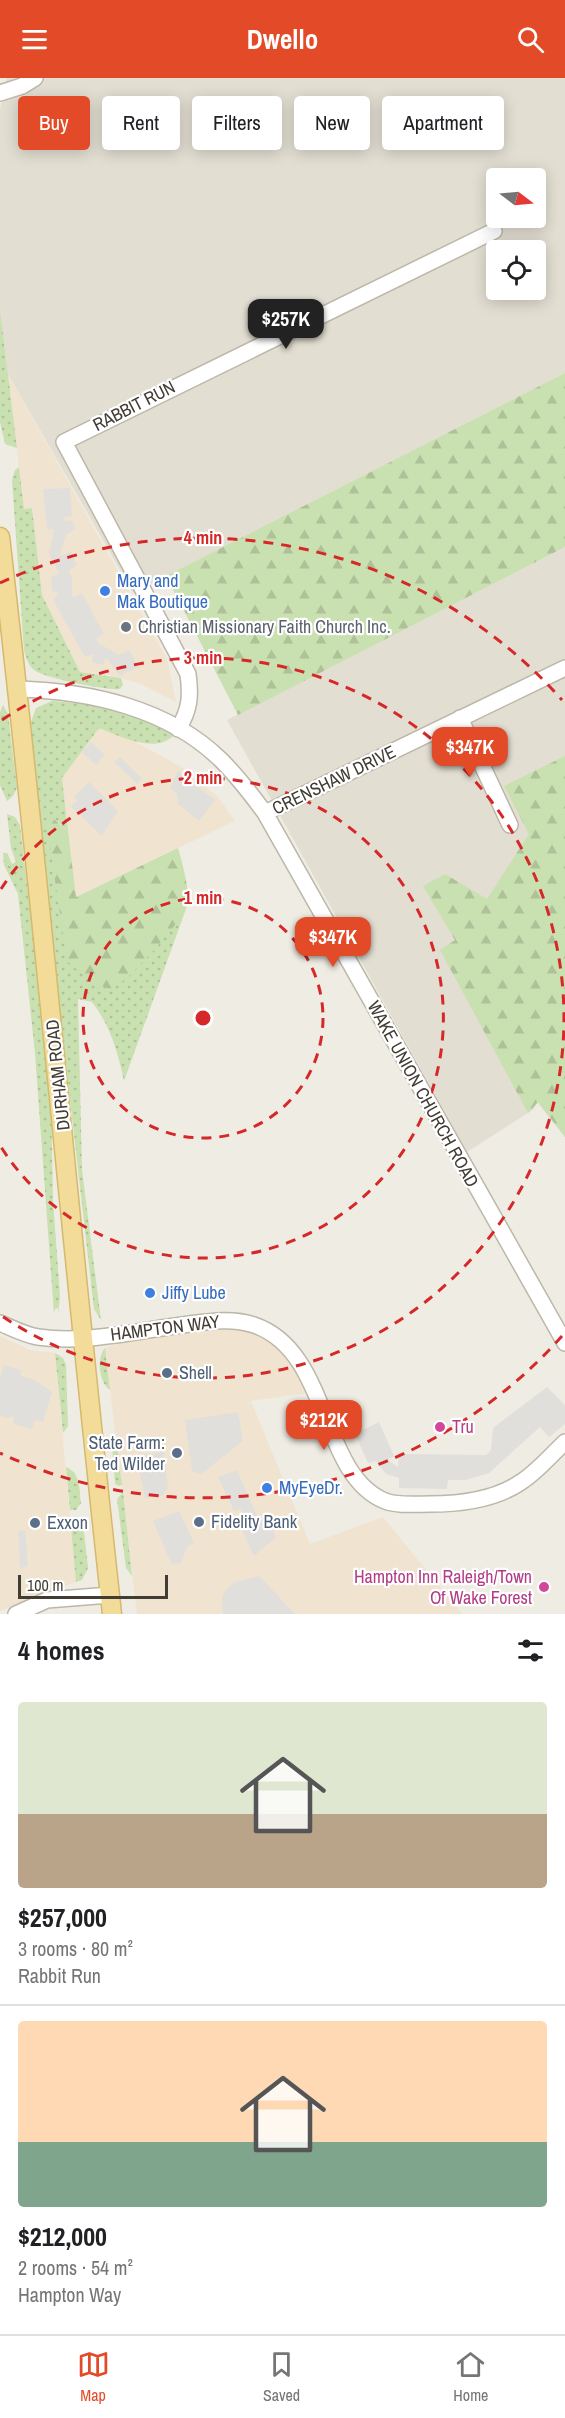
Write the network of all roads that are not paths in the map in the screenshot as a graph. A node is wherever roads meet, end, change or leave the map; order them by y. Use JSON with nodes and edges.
{"nodes":[{"id":1,"x":35,"y":78,"type":"edge"},
{"id":2,"x":0,"y":93,"type":"edge"},
{"id":3,"x":494,"y":231,"type":"dead end"},
{"id":4,"x":0,"y":537,"type":"edge"},
{"id":5,"x":565,"y":668,"type":"edge"},
{"id":6,"x":18,"y":689,"type":"junction"},
{"id":7,"x":460,"y":718,"type":"junction"},
{"id":8,"x":178,"y":729,"type":"junction"},
{"id":9,"x":265,"y":813,"type":"junction"},
{"id":10,"x":510,"y":825,"type":"dead end"},
{"id":11,"x":0,"y":1323,"type":"edge"},
{"id":12,"x":82,"y":1337,"type":"junction"},
{"id":13,"x":565,"y":1343,"type":"edge"},
{"id":14,"x":565,"y":1442,"type":"edge"},
{"id":15,"x":110,"y":1595,"type":"junction"},
{"id":16,"x":16,"y":1614,"type":"edge"},
{"id":17,"x":112,"y":1614,"type":"edge"}],
"edges":[{"from":1,"to":2,"type":"street"},
{"from":3,"to":8,"type":"street","name":"RABBIT RUN"},
{"from":4,"to":6,"type":"main road","name":"DURHAM ROAD"},
{"from":5,"to":7,"type":"street","name":"CRENSHAW DRIVE"},
{"from":6,"to":8,"type":"street","name":"WAKE UNION CHURCH ROAD"},
{"from":6,"to":12,"type":"main road","name":"DURHAM ROAD"},
{"from":7,"to":9,"type":"street","name":"CRENSHAW DRIVE"},
{"from":7,"to":10,"type":"street"},
{"from":8,"to":9,"type":"street","name":"WAKE UNION CHURCH ROAD"},
{"from":9,"to":13,"type":"street","name":"WAKE UNION CHURCH ROAD"},
{"from":11,"to":12,"type":"street","name":"HAMPTON WAY"},
{"from":12,"to":14,"type":"street","name":"HAMPTON WAY"},
{"from":12,"to":15,"type":"main road","name":"DURHAM ROAD"},
{"from":15,"to":16,"type":"street"},
{"from":15,"to":17,"type":"main road","name":"DURHAM ROAD"}]}
